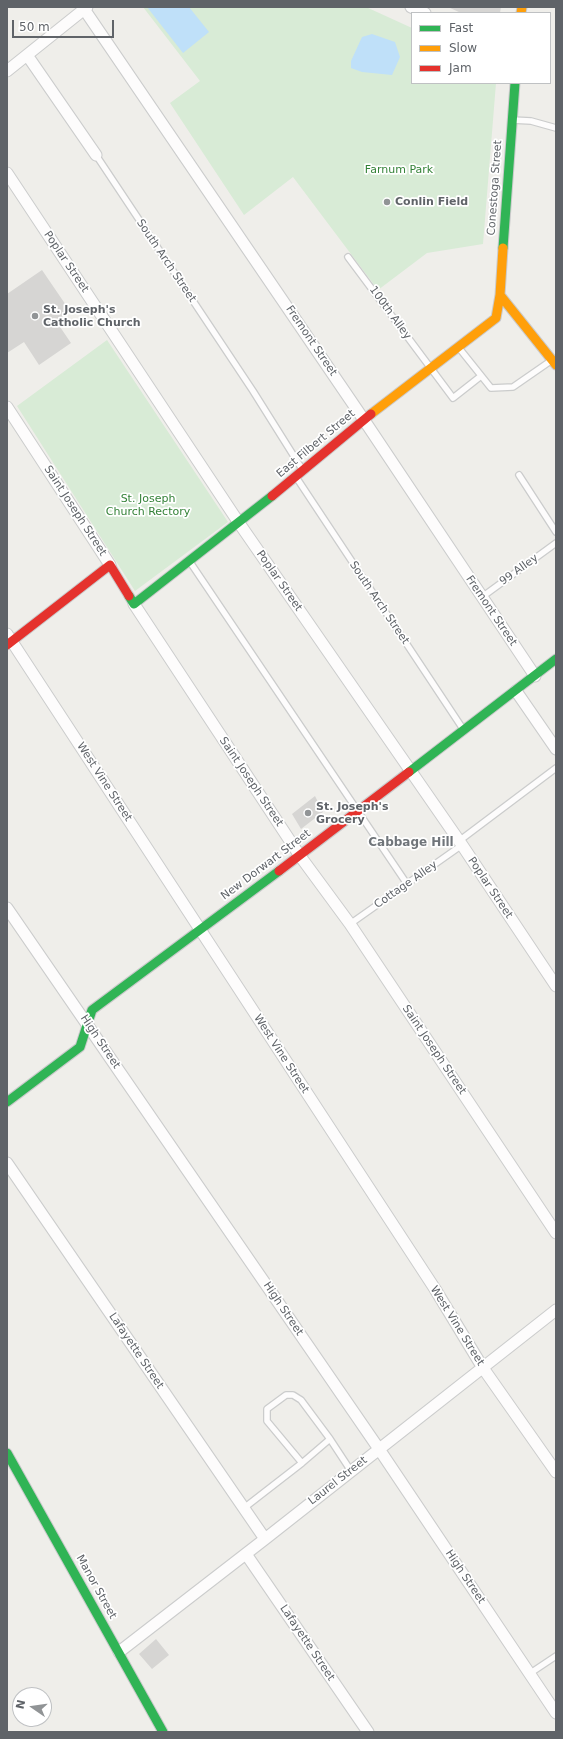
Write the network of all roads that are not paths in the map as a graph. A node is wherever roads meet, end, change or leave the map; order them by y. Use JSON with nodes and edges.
{"nodes":[{"id":1,"x":411,"y":7,"type":"edge"},
{"id":2,"x":84,"y":8,"type":"edge"},
{"id":3,"x":423,"y":12,"type":"edge"},
{"id":4,"x":27,"y":55,"type":"junction"},
{"id":5,"x":7,"y":71,"type":"edge"},
{"id":6,"x":515,"y":84,"type":"edge"},
{"id":7,"x":512,"y":120,"type":"junction"},
{"id":8,"x":556,"y":128,"type":"edge"},
{"id":9,"x":96,"y":155,"type":"joint"},
{"id":10,"x":7,"y":173,"type":"edge"},
{"id":11,"x":348,"y":257,"type":"dead end"},
{"id":12,"x":500,"y":295,"type":"junction"},
{"id":13,"x":459,"y":347,"type":"junction"},
{"id":14,"x":554,"y":362,"type":"edge"},
{"id":15,"x":431,"y":370,"type":"junction"},
{"id":16,"x":481,"y":376,"type":"junction"},
{"id":17,"x":7,"y":407,"type":"edge"},
{"id":18,"x":364,"y":420,"type":"junction"},
{"id":19,"x":303,"y":470,"type":"junction"},
{"id":20,"x":519,"y":475,"type":"dead end"},
{"id":21,"x":295,"y":476,"type":"junction"},
{"id":22,"x":239,"y":523,"type":"junction"},
{"id":23,"x":556,"y":532,"type":"edge"},
{"id":24,"x":556,"y":543,"type":"edge"},
{"id":25,"x":190,"y":562,"type":"junction"},
{"id":26,"x":110,"y":565,"type":"junction"},
{"id":27,"x":482,"y":597,"type":"junction"},
{"id":28,"x":134,"y":604,"type":"junction"},
{"id":29,"x":9,"y":641,"type":"edge"},
{"id":30,"x":556,"y":659,"type":"edge"},
{"id":31,"x":535,"y":676,"type":"junction"},
{"id":32,"x":516,"y":691,"type":"junction"},
{"id":33,"x":463,"y":729,"type":"junction"},
{"id":34,"x":556,"y":749,"type":"edge"},
{"id":35,"x":556,"y":768,"type":"edge"},
{"id":36,"x":410,"y":771,"type":"junction"},
{"id":37,"x":357,"y":811,"type":"junction"},
{"id":38,"x":460,"y":843,"type":"junction"},
{"id":39,"x":300,"y":856,"type":"junction"},
{"id":40,"x":407,"y":884,"type":"junction"},
{"id":41,"x":7,"y":908,"type":"edge"},
{"id":42,"x":350,"y":924,"type":"junction"},
{"id":43,"x":200,"y":930,"type":"junction"},
{"id":44,"x":556,"y":986,"type":"edge"},
{"id":45,"x":88,"y":1024,"type":"junction"},
{"id":46,"x":7,"y":1102,"type":"edge"},
{"id":47,"x":7,"y":1162,"type":"edge"},
{"id":48,"x":556,"y":1233,"type":"edge"},
{"id":49,"x":556,"y":1310,"type":"edge"},
{"id":50,"x":483,"y":1368,"type":"junction"},
{"id":51,"x":330,"y":1439,"type":"junction"},
{"id":52,"x":379,"y":1449,"type":"junction"},
{"id":53,"x":7,"y":1453,"type":"edge"},
{"id":54,"x":302,"y":1463,"type":"junction"},
{"id":55,"x":11,"y":1469,"type":"edge"},
{"id":56,"x":351,"y":1470,"type":"junction"},
{"id":57,"x":556,"y":1472,"type":"edge"},
{"id":58,"x":244,"y":1508,"type":"junction"},
{"id":59,"x":266,"y":1539,"type":"junction"},
{"id":60,"x":246,"y":1554,"type":"junction"},
{"id":61,"x":119,"y":1652,"type":"junction"},
{"id":62,"x":556,"y":1656,"type":"edge"},
{"id":63,"x":529,"y":1674,"type":"junction"},
{"id":64,"x":556,"y":1713,"type":"edge"},
{"id":65,"x":163,"y":1732,"type":"edge"},
{"id":66,"x":368,"y":1732,"type":"edge"}],
"edges":[{"from":1,"to":3,"type":"street"},
{"from":2,"to":4,"type":"street"},
{"from":2,"to":18,"type":"street","name":"Fremont Street"},
{"from":4,"to":5,"type":"street"},
{"from":4,"to":9,"type":"street","name":"South Arch Street"},
{"from":6,"to":7,"type":"street","name":"Conestoga Street"},
{"from":7,"to":8,"type":"lane"},
{"from":7,"to":12,"type":"street","name":"Conestoga Street"},
{"from":9,"to":19,"type":"lane","name":"South Arch Street"},
{"from":10,"to":22,"type":"street","name":"Poplar Street"},
{"from":11,"to":15,"type":"lane","name":"100th Alley"},
{"from":12,"to":13,"type":"street","name":"East Filbert Street"},
{"from":12,"to":14,"type":"street"},
{"from":13,"to":15,"type":"street","name":"East Filbert Street"},
{"from":13,"to":16,"type":"lane"},
{"from":14,"to":16,"type":"lane"},
{"from":15,"to":16,"type":"lane","name":"100th Alley"},
{"from":15,"to":18,"type":"street","name":"East Filbert Street"},
{"from":17,"to":26,"type":"street","name":"Saint Joseph Street"},
{"from":18,"to":19,"type":"street","name":"East Filbert Street"},
{"from":18,"to":27,"type":"street","name":"Fremont Street"},
{"from":19,"to":21,"type":"street","name":"East Filbert Street"},
{"from":20,"to":23,"type":"lane"},
{"from":21,"to":22,"type":"street","name":"East Filbert Street"},
{"from":21,"to":33,"type":"lane","name":"South Arch Street"},
{"from":22,"to":25,"type":"street","name":"East Filbert Street"},
{"from":22,"to":36,"type":"street","name":"Poplar Street"},
{"from":24,"to":27,"type":"lane","name":"99 Alley"},
{"from":25,"to":28,"type":"street","name":"East Filbert Street"},
{"from":25,"to":37,"type":"lane"},
{"from":26,"to":28,"type":"street","name":"Saint Joseph Street"},
{"from":26,"to":29,"type":"street"},
{"from":27,"to":31,"type":"street","name":"Fremont Street"},
{"from":28,"to":39,"type":"street","name":"Saint Joseph Street"},
{"from":29,"to":43,"type":"street","name":"West Vine Street"},
{"from":30,"to":31,"type":"street","name":"New Dorwart Street"},
{"from":31,"to":32,"type":"street","name":"New Dorwart Street"},
{"from":32,"to":33,"type":"street","name":"New Dorwart Street"},
{"from":32,"to":34,"type":"street"},
{"from":33,"to":36,"type":"street","name":"New Dorwart Street"},
{"from":35,"to":38,"type":"lane","name":"Cottage Alley"},
{"from":36,"to":37,"type":"street","name":"New Dorwart Street"},
{"from":36,"to":38,"type":"street","name":"Poplar Street"},
{"from":37,"to":39,"type":"street","name":"New Dorwart Street"},
{"from":37,"to":40,"type":"lane"},
{"from":38,"to":40,"type":"lane","name":"Cottage Alley"},
{"from":38,"to":44,"type":"street","name":"Poplar Street"},
{"from":39,"to":42,"type":"street","name":"Saint Joseph Street"},
{"from":39,"to":43,"type":"street","name":"New Dorwart Street"},
{"from":40,"to":42,"type":"lane","name":"Cottage Alley"},
{"from":41,"to":45,"type":"street","name":"High Street"},
{"from":42,"to":48,"type":"street","name":"Saint Joseph Street"},
{"from":43,"to":45,"type":"street","name":"New Dorwart Street"},
{"from":43,"to":50,"type":"street","name":"West Vine Street"},
{"from":45,"to":46,"type":"street","name":"New Dorwart Street"},
{"from":45,"to":52,"type":"street","name":"High Street"},
{"from":47,"to":58,"type":"street","name":"Lafayette Street"},
{"from":49,"to":50,"type":"street","name":"Laurel Street"},
{"from":50,"to":52,"type":"street","name":"Laurel Street"},
{"from":50,"to":57,"type":"street","name":"West Vine Street"},
{"from":51,"to":54,"type":"lane"},
{"from":51,"to":54,"type":"lane"},
{"from":51,"to":56,"type":"lane"},
{"from":52,"to":56,"type":"street","name":"Laurel Street"},
{"from":52,"to":63,"type":"street","name":"High Street"},
{"from":53,"to":55,"type":"street","name":"Manor Street"},
{"from":54,"to":58,"type":"lane"},
{"from":55,"to":61,"type":"street","name":"Manor Street"},
{"from":56,"to":59,"type":"street","name":"Laurel Street"},
{"from":58,"to":59,"type":"street","name":"Lafayette Street"},
{"from":59,"to":60,"type":"street","name":"Laurel Street"},
{"from":60,"to":61,"type":"street","name":"Laurel Street"},
{"from":60,"to":66,"type":"street","name":"Lafayette Street"},
{"from":61,"to":65,"type":"street","name":"Manor Street"},
{"from":62,"to":63,"type":"lane"},
{"from":63,"to":64,"type":"street","name":"High Street"}]}
